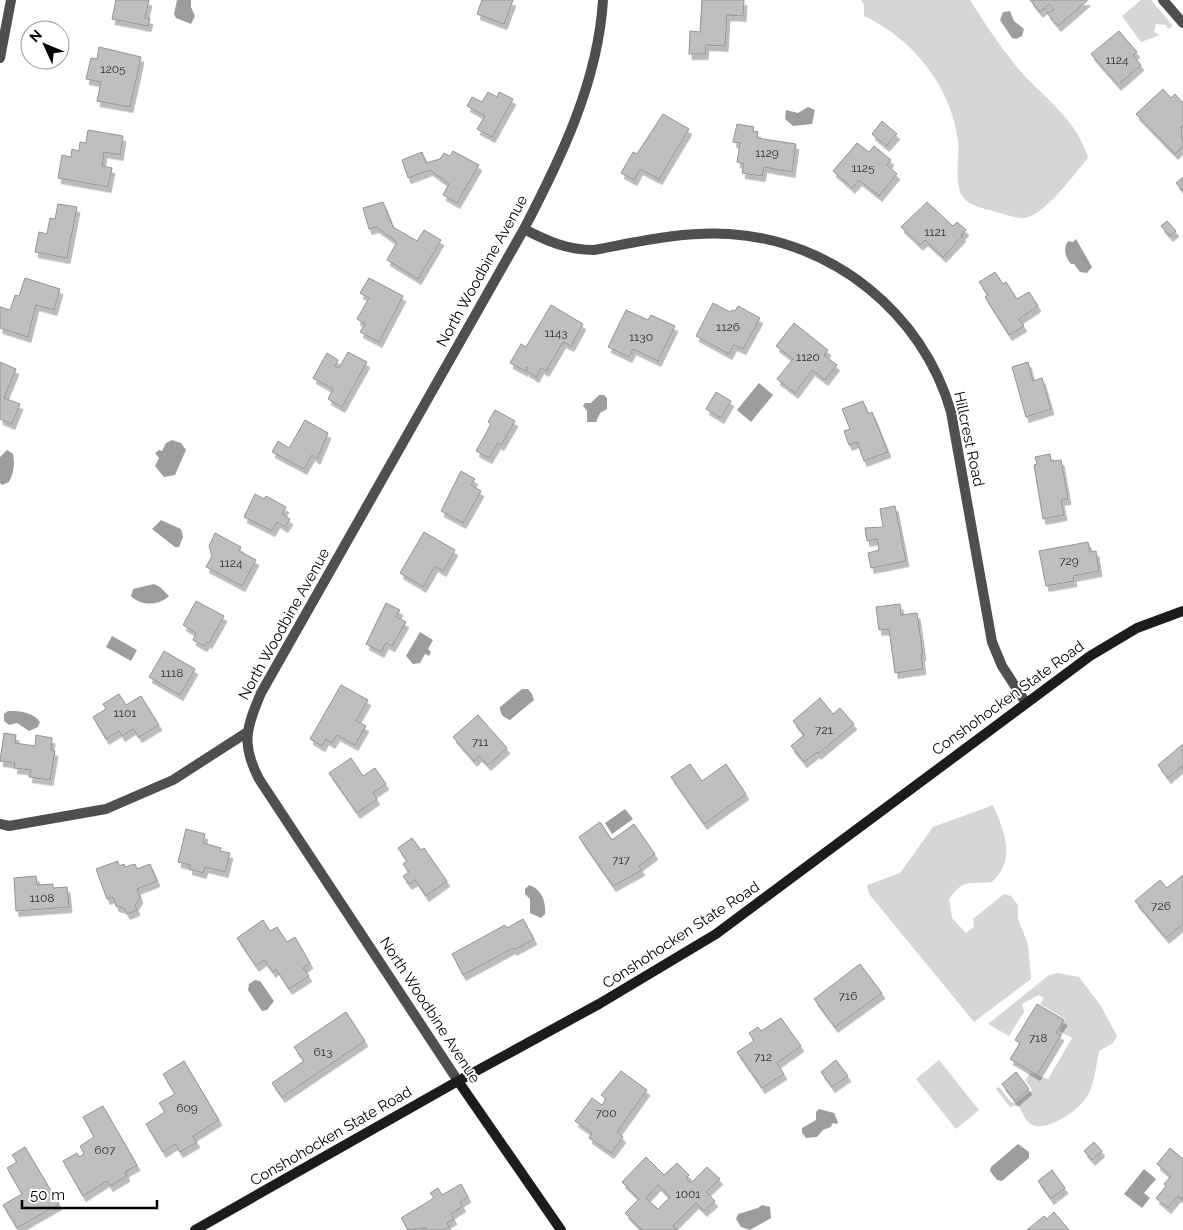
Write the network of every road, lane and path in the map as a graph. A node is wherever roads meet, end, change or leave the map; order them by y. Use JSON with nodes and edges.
{"nodes":[{"id":1,"x":11,"y":0,"type":"edge"},
{"id":2,"x":603,"y":0,"type":"edge"},
{"id":3,"x":1163,"y":0,"type":"edge"},
{"id":4,"x":1183,"y":23,"type":"edge"},
{"id":5,"x":0,"y":58,"type":"edge"},
{"id":6,"x":524,"y":229,"type":"junction"},
{"id":7,"x":1183,"y":611,"type":"edge"},
{"id":8,"x":1026,"y":703,"type":"junction"},
{"id":9,"x":246,"y":733,"type":"junction"},
{"id":10,"x":0,"y":824,"type":"edge"},
{"id":11,"x":458,"y":1081,"type":"junction"},
{"id":12,"x":195,"y":1230,"type":"edge"},
{"id":13,"x":561,"y":1230,"type":"edge"}],
"edges":[{"from":1,"to":5,"type":"street"},
{"from":2,"to":6,"type":"street","name":"North Woodbine Avenue"},
{"from":3,"to":4,"type":"street"},
{"from":6,"to":8,"type":"street","name":"Hillcrest Road"},
{"from":6,"to":9,"type":"street","name":"North Woodbine Avenue"},
{"from":7,"to":8,"type":"main road","name":"Conshohocken State Road"},
{"from":8,"to":11,"type":"main road","name":"Conshohocken State Road"},
{"from":9,"to":10,"type":"street"},
{"from":9,"to":11,"type":"street","name":"North Woodbine Avenue"},
{"from":11,"to":12,"type":"main road","name":"Conshohocken State Road"},
{"from":11,"to":13,"type":"main road","name":"North Woodbine Avenue"}]}
